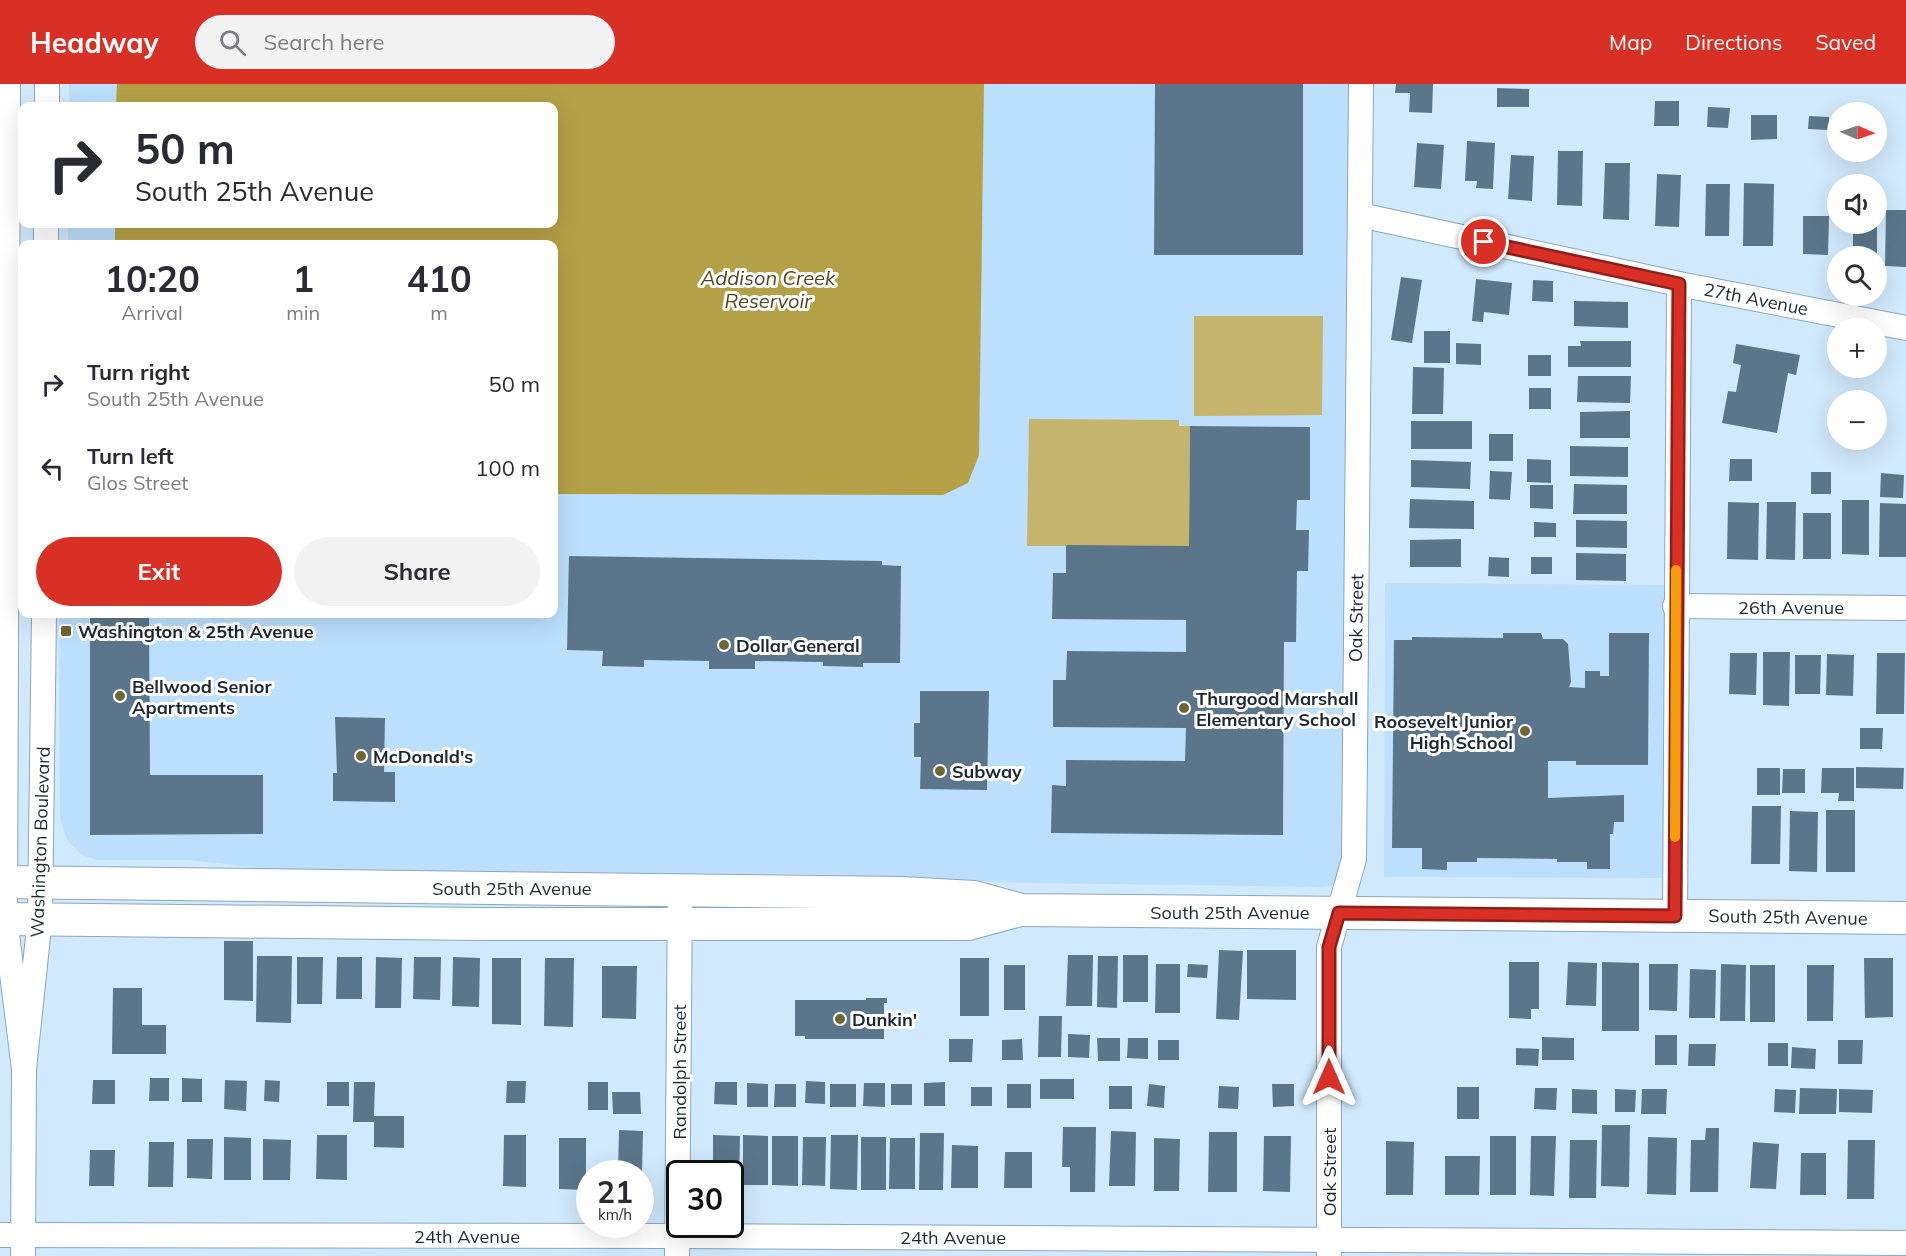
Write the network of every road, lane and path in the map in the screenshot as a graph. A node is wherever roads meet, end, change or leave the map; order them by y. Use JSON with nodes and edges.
{"nodes":[{"id":1,"x":8,"y":84,"type":"edge"},
{"id":2,"x":47,"y":84,"type":"edge"},
{"id":3,"x":1361,"y":84,"type":"edge"},
{"id":4,"x":47,"y":102,"type":"edge"},
{"id":5,"x":1360,"y":215,"type":"junction"},
{"id":6,"x":1679,"y":284,"type":"junction"},
{"id":7,"x":1906,"y":328,"type":"edge"},
{"id":8,"x":1675,"y":606,"type":"junction"},
{"id":9,"x":1906,"y":608,"type":"edge"},
{"id":10,"x":44,"y":618,"type":"edge"},
{"id":11,"x":3,"y":882,"type":"edge"},
{"id":12,"x":41,"y":882,"type":"junction"},
{"id":13,"x":483,"y":888,"type":"junction"},
{"id":14,"x":680,"y":889,"type":"junction"},
{"id":15,"x":1021,"y":910,"type":"junction"},
{"id":16,"x":1339,"y":913,"type":"junction"},
{"id":17,"x":1675,"y":916,"type":"junction"},
{"id":18,"x":3,"y":918,"type":"edge"},
{"id":19,"x":40,"y":918,"type":"junction"},
{"id":20,"x":1906,"y":918,"type":"edge"},
{"id":21,"x":484,"y":924,"type":"junction"},
{"id":22,"x":680,"y":925,"type":"junction"},
{"id":23,"x":24,"y":1069,"type":"junction"},
{"id":24,"x":15,"y":1242,"type":"edge"},
{"id":25,"x":1906,"y":1243,"type":"edge"},
{"id":26,"x":677,"y":1246,"type":"edge"},
{"id":27,"x":1329,"y":1248,"type":"edge"}],
"edges":[{"from":1,"to":11,"type":"street","name":"Washington Boulevard"},
{"from":2,"to":4,"type":"street"},
{"from":3,"to":5,"type":"street","name":"Oak Street"},
{"from":5,"to":6,"type":"street","name":"27th Avenue"},
{"from":5,"to":16,"type":"street","name":"Oak Street"},
{"from":6,"to":7,"type":"street","name":"27th Avenue"},
{"from":6,"to":8,"type":"street"},
{"from":8,"to":9,"type":"street","name":"26th Avenue"},
{"from":8,"to":17,"type":"street"},
{"from":10,"to":12,"type":"street","name":"Washington Boulevard"},
{"from":11,"to":12,"type":"main road","name":"South 25th Avenue"},
{"from":11,"to":18,"type":"street","name":"Washington Boulevard"},
{"from":12,"to":13,"type":"main road","name":"South 25th Avenue"},
{"from":12,"to":19,"type":"street","name":"Washington Boulevard"},
{"from":13,"to":14,"type":"main road","name":"South 25th Avenue"},
{"from":13,"to":21,"type":"main road"},
{"from":14,"to":15,"type":"main road","name":"South 25th Avenue"},
{"from":14,"to":22,"type":"street","name":"Randolph Street"},
{"from":15,"to":16,"type":"main road","name":"South 25th Avenue"},
{"from":15,"to":22,"type":"main road","name":"South 25th Avenue"},
{"from":16,"to":17,"type":"main road","name":"South 25th Avenue"},
{"from":16,"to":27,"type":"street","name":"Oak Street"},
{"from":17,"to":20,"type":"main road","name":"South 25th Avenue"},
{"from":18,"to":19,"type":"main road","name":"South 25th Avenue"},
{"from":18,"to":23,"type":"street","name":"Washington Boulevard"},
{"from":19,"to":21,"type":"main road","name":"South 25th Avenue"},
{"from":19,"to":23,"type":"street","name":"Washington Boulevard"},
{"from":21,"to":22,"type":"main road","name":"South 25th Avenue"},
{"from":22,"to":26,"type":"street","name":"Randolph Street"},
{"from":23,"to":24,"type":"street","name":"Washington Boulevard"},
{"from":24,"to":26,"type":"street","name":"24th Avenue"},
{"from":25,"to":27,"type":"street","name":"24th Avenue"},
{"from":26,"to":27,"type":"street","name":"24th Avenue"}]}
